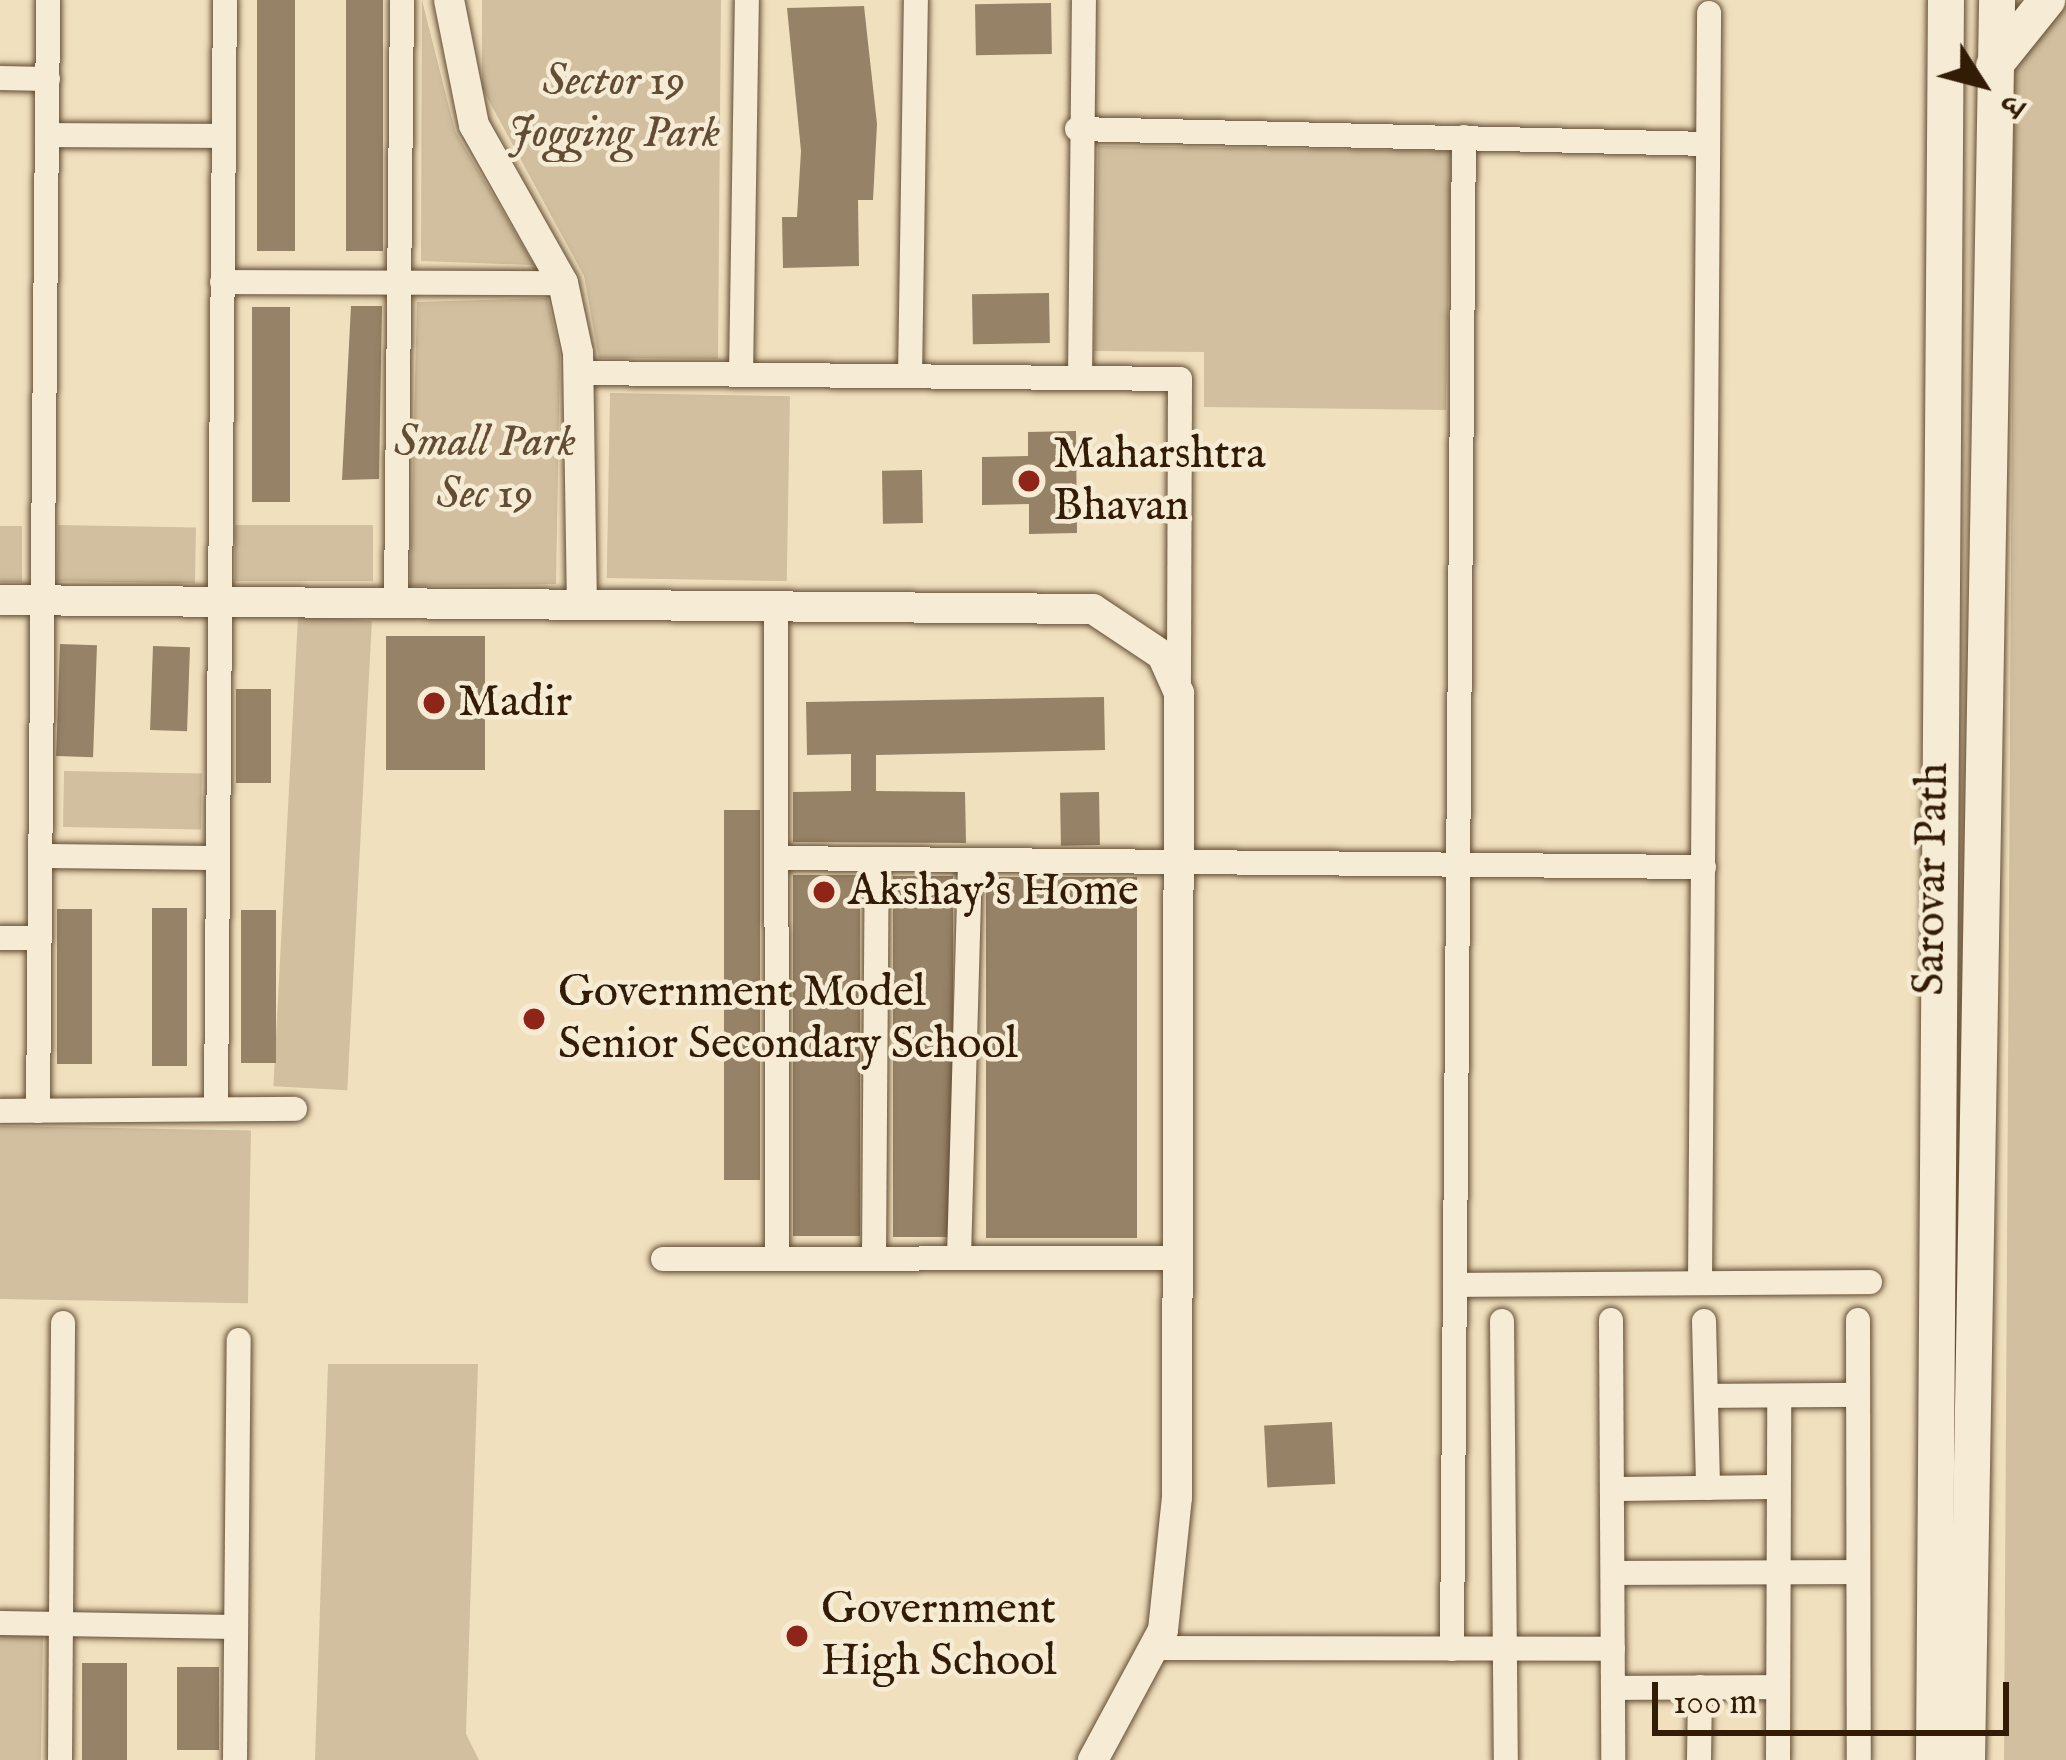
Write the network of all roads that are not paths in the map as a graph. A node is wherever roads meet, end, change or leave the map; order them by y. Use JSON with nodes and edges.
{"nodes":[{"id":1,"x":48,"y":0,"type":"edge"},
{"id":2,"x":225,"y":0,"type":"edge"},
{"id":3,"x":402,"y":0,"type":"edge"},
{"id":4,"x":449,"y":0,"type":"edge"},
{"id":5,"x":747,"y":0,"type":"edge"},
{"id":6,"x":916,"y":0,"type":"edge"},
{"id":7,"x":1084,"y":0,"type":"edge"},
{"id":8,"x":1929,"y":0,"type":"edge"},
{"id":9,"x":1997,"y":0,"type":"edge"},
{"id":10,"x":2047,"y":0,"type":"edge"},
{"id":11,"x":1709,"y":13,"type":"dead end"},
{"id":12,"x":1947,"y":18,"type":"edge"},
{"id":13,"x":1994,"y":66,"type":"junction"},
{"id":14,"x":0,"y":78,"type":"edge"},
{"id":15,"x":48,"y":79,"type":"junction"},
{"id":16,"x":1078,"y":129,"type":"junction"},
{"id":17,"x":47,"y":135,"type":"junction"},
{"id":18,"x":223,"y":136,"type":"junction"},
{"id":19,"x":1464,"y":137,"type":"junction"},
{"id":20,"x":1708,"y":144,"type":"junction"},
{"id":21,"x":222,"y":282,"type":"junction"},
{"id":22,"x":399,"y":283,"type":"junction"},
{"id":23,"x":562,"y":284,"type":"junction"},
{"id":24,"x":578,"y":373,"type":"junction"},
{"id":25,"x":741,"y":375,"type":"junction"},
{"id":26,"x":910,"y":376,"type":"junction"},
{"id":27,"x":1080,"y":376,"type":"junction"},
{"id":28,"x":0,"y":600,"type":"edge"},
{"id":29,"x":44,"y":601,"type":"junction"},
{"id":30,"x":218,"y":601,"type":"junction"},
{"id":31,"x":396,"y":602,"type":"junction"},
{"id":32,"x":582,"y":603,"type":"junction"},
{"id":33,"x":776,"y":604,"type":"junction"},
{"id":34,"x":1179,"y":694,"type":"junction"},
{"id":35,"x":41,"y":856,"type":"junction"},
{"id":36,"x":218,"y":858,"type":"junction"},
{"id":37,"x":776,"y":858,"type":"junction"},
{"id":38,"x":877,"y":860,"type":"junction"},
{"id":39,"x":970,"y":863,"type":"junction"},
{"id":40,"x":1704,"y":867,"type":"junction"},
{"id":41,"x":1178,"y":868,"type":"junction"},
{"id":42,"x":1458,"y":868,"type":"junction"},
{"id":43,"x":0,"y":938,"type":"edge"},
{"id":44,"x":40,"y":938,"type":"junction"},
{"id":45,"x":216,"y":1109,"type":"junction"},
{"id":46,"x":296,"y":1109,"type":"dead end"},
{"id":47,"x":0,"y":1111,"type":"edge"},
{"id":48,"x":38,"y":1111,"type":"junction"},
{"id":49,"x":777,"y":1257,"type":"junction"},
{"id":50,"x":874,"y":1257,"type":"junction"},
{"id":51,"x":959,"y":1257,"type":"junction"},
{"id":52,"x":1179,"y":1258,"type":"junction"},
{"id":53,"x":663,"y":1259,"type":"dead end"},
{"id":54,"x":1870,"y":1282,"type":"dead end"},
{"id":55,"x":1700,"y":1283,"type":"junction"},
{"id":56,"x":1455,"y":1285,"type":"junction"},
{"id":57,"x":1611,"y":1320,"type":"dead end"},
{"id":58,"x":1858,"y":1320,"type":"dead end"},
{"id":59,"x":1502,"y":1321,"type":"dead end"},
{"id":60,"x":1704,"y":1321,"type":"dead end"},
{"id":61,"x":64,"y":1323,"type":"dead end"},
{"id":62,"x":238,"y":1340,"type":"dead end"},
{"id":63,"x":1858,"y":1395,"type":"junction"},
{"id":64,"x":1706,"y":1396,"type":"junction"},
{"id":65,"x":1779,"y":1396,"type":"junction"},
{"id":66,"x":1778,"y":1487,"type":"junction"},
{"id":67,"x":1708,"y":1488,"type":"junction"},
{"id":68,"x":1612,"y":1489,"type":"junction"},
{"id":69,"x":1778,"y":1572,"type":"junction"},
{"id":70,"x":1858,"y":1572,"type":"junction"},
{"id":71,"x":1613,"y":1573,"type":"junction"},
{"id":72,"x":0,"y":1623,"type":"edge"},
{"id":73,"x":62,"y":1624,"type":"junction"},
{"id":74,"x":236,"y":1627,"type":"junction"},
{"id":75,"x":1155,"y":1648,"type":"junction"},
{"id":76,"x":1452,"y":1649,"type":"junction"},
{"id":77,"x":1613,"y":1649,"type":"junction"},
{"id":78,"x":1505,"y":1652,"type":"junction"},
{"id":79,"x":1778,"y":1687,"type":"junction"},
{"id":80,"x":1614,"y":1688,"type":"junction"},
{"id":81,"x":1700,"y":1688,"type":"junction"},
{"id":82,"x":61,"y":1760,"type":"edge"},
{"id":83,"x":235,"y":1760,"type":"edge"},
{"id":84,"x":1093,"y":1760,"type":"edge"},
{"id":85,"x":1506,"y":1760,"type":"edge"},
{"id":86,"x":1613,"y":1760,"type":"edge"},
{"id":87,"x":1699,"y":1760,"type":"edge"},
{"id":88,"x":1778,"y":1760,"type":"edge"},
{"id":89,"x":1859,"y":1760,"type":"edge"},
{"id":90,"x":1934,"y":1760,"type":"edge"},
{"id":91,"x":1967,"y":1760,"type":"edge"}],
"edges":[{"from":1,"to":15,"type":"street"},
{"from":2,"to":18,"type":"street"},
{"from":3,"to":22,"type":"street"},
{"from":4,"to":23,"type":"street"},
{"from":5,"to":25,"type":"street"},
{"from":6,"to":26,"type":"street"},
{"from":7,"to":16,"type":"street"},
{"from":8,"to":12,"type":"main road"},
{"from":9,"to":13,"type":"main road","name":"Sarovar Path"},
{"from":10,"to":13,"type":"main road"},
{"from":11,"to":20,"type":"street"},
{"from":12,"to":90,"type":"main road","name":"Sarovar Path"},
{"from":13,"to":91,"type":"main road","name":"Sarovar Path"},
{"from":14,"to":15,"type":"street"},
{"from":15,"to":17,"type":"street"},
{"from":16,"to":19,"type":"street"},
{"from":16,"to":27,"type":"street"},
{"from":17,"to":18,"type":"street"},
{"from":17,"to":29,"type":"street"},
{"from":18,"to":21,"type":"street"},
{"from":19,"to":20,"type":"street"},
{"from":19,"to":42,"type":"street"},
{"from":20,"to":40,"type":"street"},
{"from":21,"to":22,"type":"street"},
{"from":21,"to":30,"type":"street"},
{"from":22,"to":23,"type":"street"},
{"from":22,"to":31,"type":"street"},
{"from":23,"to":24,"type":"street"},
{"from":24,"to":25,"type":"street"},
{"from":24,"to":32,"type":"street"},
{"from":25,"to":26,"type":"street"},
{"from":26,"to":27,"type":"street"},
{"from":27,"to":34,"type":"street"},
{"from":28,"to":29,"type":"street"},
{"from":29,"to":30,"type":"street"},
{"from":29,"to":35,"type":"street"},
{"from":30,"to":31,"type":"street"},
{"from":30,"to":36,"type":"street"},
{"from":31,"to":32,"type":"street"},
{"from":32,"to":33,"type":"street"},
{"from":33,"to":34,"type":"street"},
{"from":33,"to":37,"type":"street"},
{"from":34,"to":41,"type":"street"},
{"from":35,"to":36,"type":"street"},
{"from":35,"to":44,"type":"street"},
{"from":36,"to":45,"type":"street"},
{"from":37,"to":38,"type":"street"},
{"from":37,"to":49,"type":"street"},
{"from":38,"to":39,"type":"street"},
{"from":38,"to":50,"type":"street"},
{"from":39,"to":41,"type":"street"},
{"from":39,"to":51,"type":"street"},
{"from":40,"to":42,"type":"street"},
{"from":40,"to":55,"type":"street"},
{"from":41,"to":42,"type":"street"},
{"from":41,"to":52,"type":"street"},
{"from":42,"to":56,"type":"street"},
{"from":43,"to":44,"type":"street"},
{"from":44,"to":48,"type":"street"},
{"from":45,"to":46,"type":"street"},
{"from":45,"to":48,"type":"street"},
{"from":47,"to":48,"type":"street"},
{"from":49,"to":50,"type":"street"},
{"from":49,"to":53,"type":"street"},
{"from":50,"to":51,"type":"street"},
{"from":51,"to":52,"type":"street"},
{"from":52,"to":75,"type":"street"},
{"from":54,"to":55,"type":"street"},
{"from":55,"to":56,"type":"street"},
{"from":56,"to":76,"type":"street"},
{"from":57,"to":68,"type":"street"},
{"from":58,"to":63,"type":"street"},
{"from":59,"to":78,"type":"street"},
{"from":60,"to":64,"type":"street"},
{"from":61,"to":73,"type":"street"},
{"from":62,"to":74,"type":"street"},
{"from":63,"to":65,"type":"street"},
{"from":63,"to":70,"type":"street"},
{"from":64,"to":65,"type":"street"},
{"from":64,"to":67,"type":"street"},
{"from":65,"to":66,"type":"street"},
{"from":66,"to":67,"type":"street"},
{"from":66,"to":69,"type":"street"},
{"from":67,"to":68,"type":"street"},
{"from":68,"to":71,"type":"street"},
{"from":69,"to":70,"type":"street"},
{"from":69,"to":71,"type":"street"},
{"from":69,"to":79,"type":"street"},
{"from":70,"to":89,"type":"street"},
{"from":71,"to":77,"type":"street"},
{"from":72,"to":73,"type":"street"},
{"from":73,"to":74,"type":"street"},
{"from":73,"to":82,"type":"street"},
{"from":74,"to":83,"type":"street"},
{"from":75,"to":76,"type":"street"},
{"from":75,"to":84,"type":"street"},
{"from":76,"to":78,"type":"street"},
{"from":77,"to":78,"type":"street"},
{"from":77,"to":80,"type":"street"},
{"from":78,"to":85,"type":"street"},
{"from":79,"to":81,"type":"street"},
{"from":79,"to":88,"type":"street"},
{"from":80,"to":81,"type":"street"},
{"from":80,"to":86,"type":"street"},
{"from":81,"to":87,"type":"street"}]}
